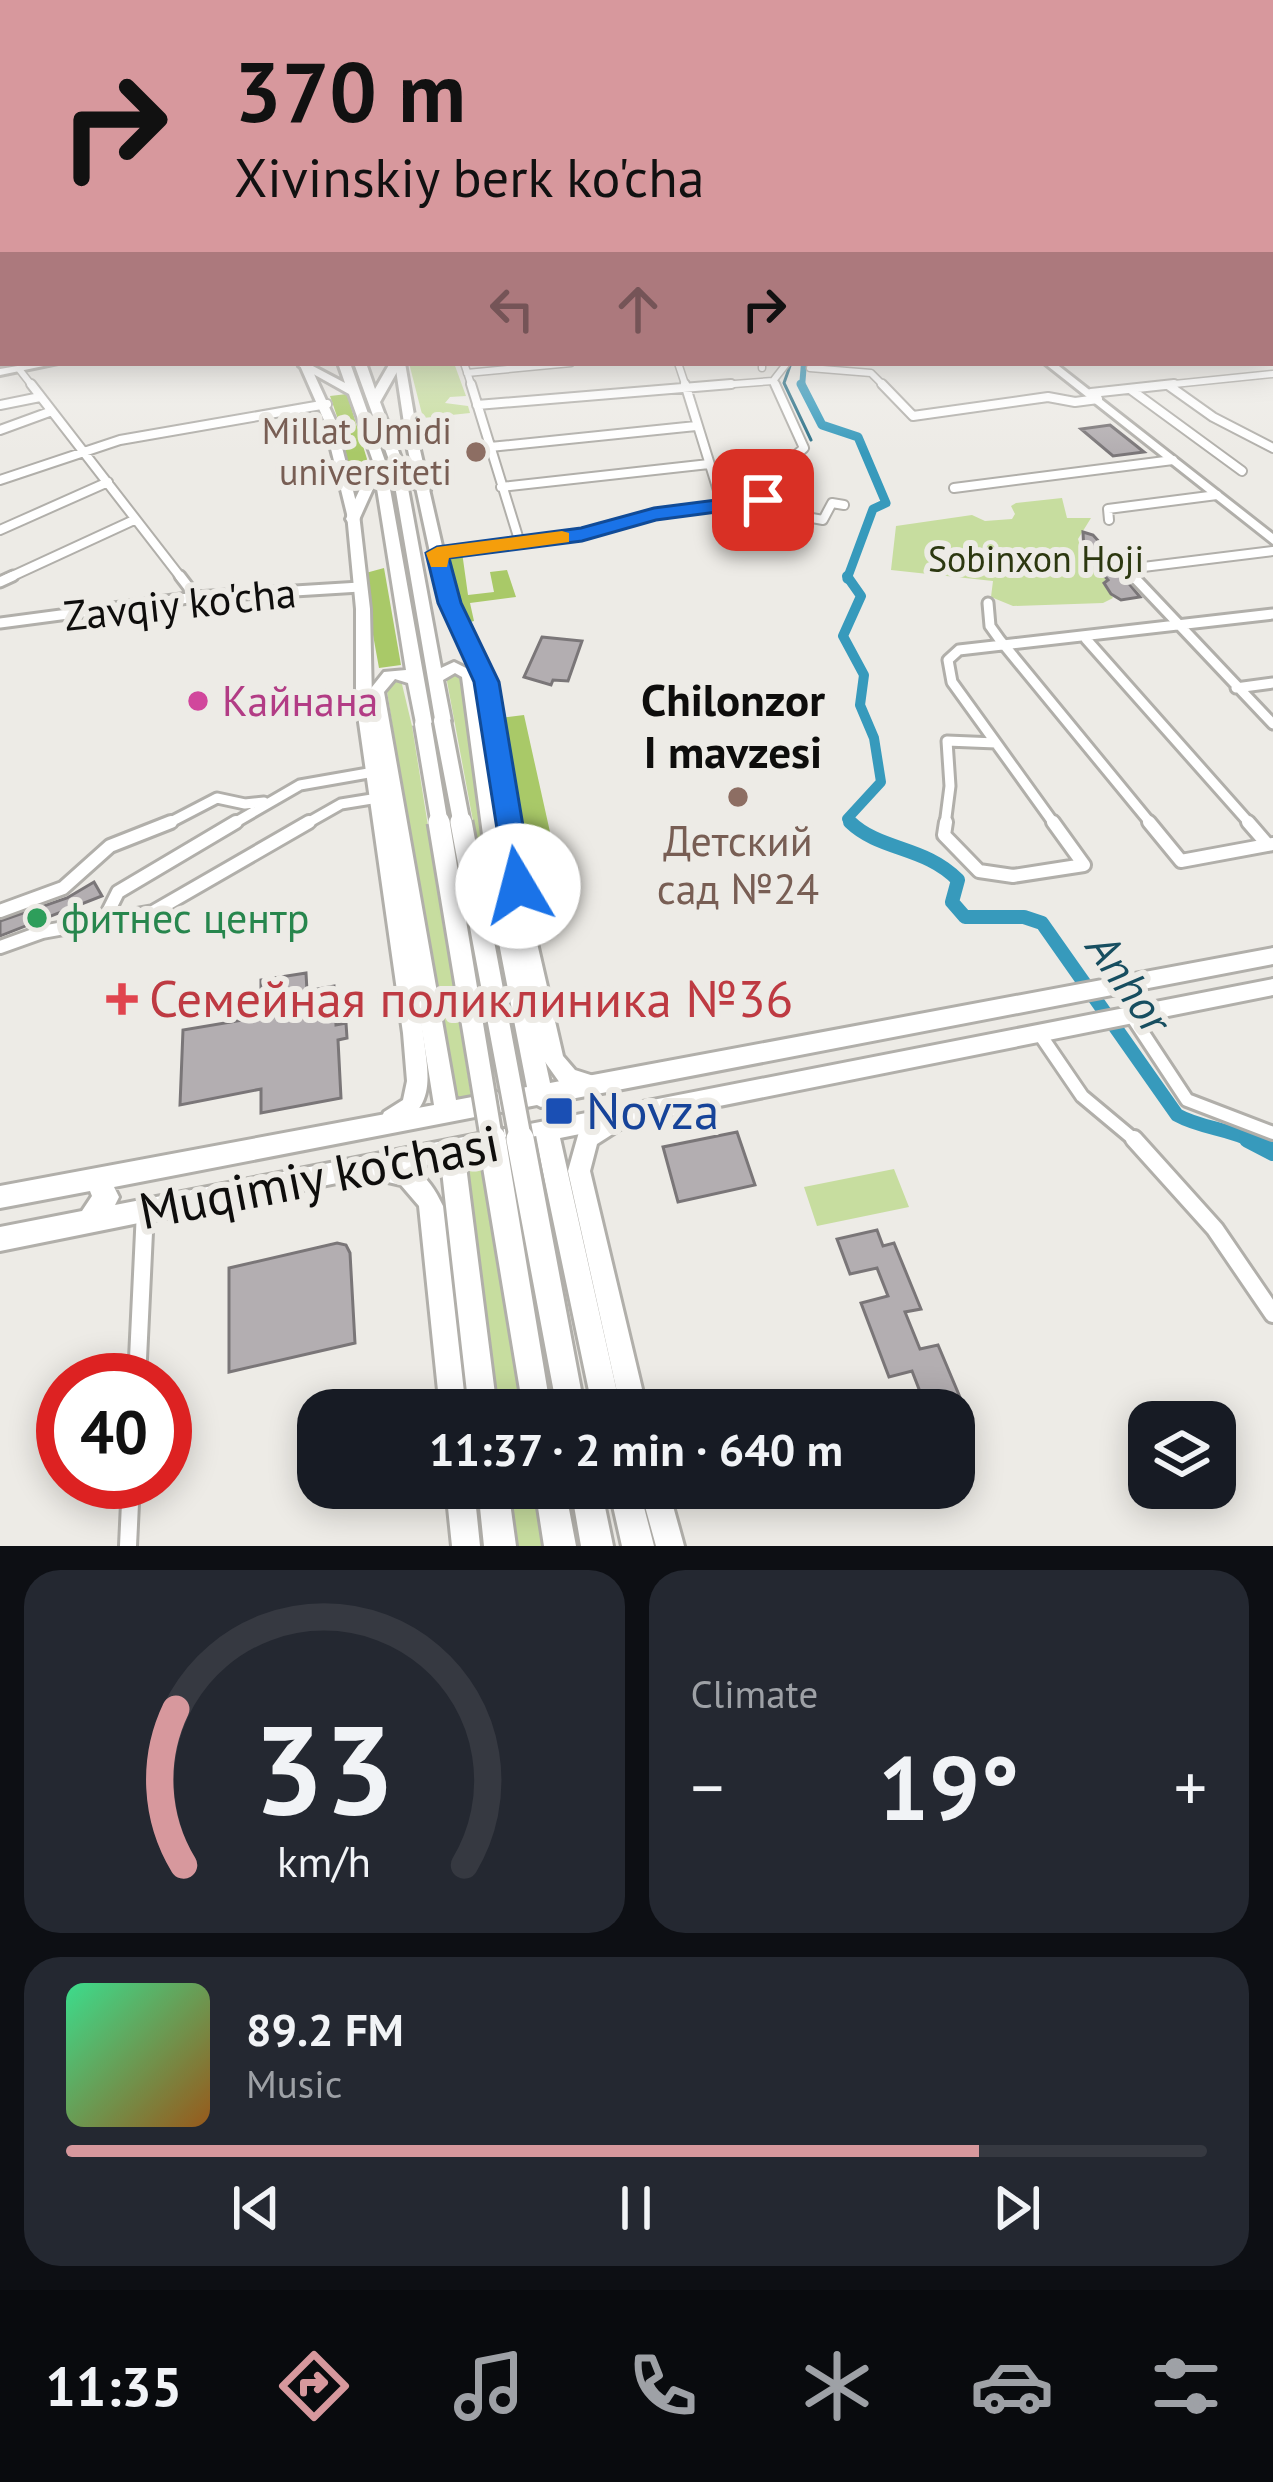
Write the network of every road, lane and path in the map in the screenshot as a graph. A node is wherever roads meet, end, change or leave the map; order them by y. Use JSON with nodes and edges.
{"nodes":[{"id":1,"x":28,"y":366,"type":"edge"},
{"id":2,"x":36,"y":366,"type":"edge"},
{"id":3,"x":305,"y":366,"type":"edge"},
{"id":4,"x":308,"y":366,"type":"edge"},
{"id":5,"x":345,"y":366,"type":"edge"},
{"id":6,"x":365,"y":366,"type":"edge"},
{"id":7,"x":396,"y":366,"type":"edge"},
{"id":8,"x":399,"y":366,"type":"edge"},
{"id":9,"x":508,"y":366,"type":"edge"},
{"id":10,"x":679,"y":366,"type":"edge"},
{"id":11,"x":786,"y":366,"type":"edge"},
{"id":12,"x":1052,"y":366,"type":"edge"},
{"id":13,"x":466,"y":368,"type":"edge"},
{"id":14,"x":810,"y":368,"type":"dead end"},
{"id":15,"x":19,"y":369,"type":"junction"},
{"id":16,"x":0,"y":371,"type":"edge"},
{"id":17,"x":765,"y":373,"type":"edge"},
{"id":18,"x":1271,"y":375,"type":"edge"},
{"id":19,"x":1168,"y":385,"type":"junction"},
{"id":20,"x":685,"y":387,"type":"junction"},
{"id":21,"x":1130,"y":389,"type":"junction"},
{"id":22,"x":356,"y":393,"type":"junction"},
{"id":23,"x":1095,"y":396,"type":"junction"},
{"id":24,"x":40,"y":397,"type":"junction"},
{"id":25,"x":375,"y":400,"type":"junction"},
{"id":26,"x":327,"y":404,"type":"junction"},
{"id":27,"x":0,"y":405,"type":"edge"},
{"id":28,"x":477,"y":405,"type":"junction"},
{"id":29,"x":52,"y":411,"type":"junction"},
{"id":30,"x":696,"y":426,"type":"junction"},
{"id":31,"x":0,"y":430,"type":"edge"},
{"id":32,"x":490,"y":446,"type":"junction"},
{"id":33,"x":82,"y":448,"type":"junction"},
{"id":34,"x":1273,"y":448,"type":"edge"},
{"id":35,"x":1173,"y":460,"type":"junction"},
{"id":36,"x":379,"y":461,"type":"junction"},
{"id":37,"x":709,"y":464,"type":"junction"},
{"id":38,"x":398,"y":468,"type":"junction"},
{"id":39,"x":1242,"y":471,"type":"dead end"},
{"id":40,"x":0,"y":480,"type":"edge"},
{"id":41,"x":108,"y":482,"type":"junction"},
{"id":42,"x":501,"y":487,"type":"junction"},
{"id":43,"x":954,"y":488,"type":"dead end"},
{"id":44,"x":422,"y":490,"type":"junction"},
{"id":45,"x":1217,"y":495,"type":"junction"},
{"id":46,"x":720,"y":497,"type":"dead end"},
{"id":47,"x":756,"y":502,"type":"junction"},
{"id":48,"x":844,"y":505,"type":"dead end"},
{"id":49,"x":353,"y":519,"type":"junction"},
{"id":50,"x":134,"y":520,"type":"junction"},
{"id":51,"x":1109,"y":520,"type":"dead end"},
{"id":52,"x":0,"y":530,"type":"edge"},
{"id":53,"x":1273,"y":540,"type":"edge"},
{"id":54,"x":520,"y":543,"type":"junction"},
{"id":55,"x":1273,"y":551,"type":"edge"},
{"id":56,"x":437,"y":553,"type":"junction"},
{"id":57,"x":0,"y":582,"type":"edge"},
{"id":58,"x":360,"y":587,"type":"junction"},
{"id":59,"x":196,"y":597,"type":"junction"},
{"id":60,"x":988,"y":603,"type":"dead end"},
{"id":61,"x":1273,"y":614,"type":"edge"},
{"id":62,"x":0,"y":623,"type":"edge"},
{"id":63,"x":1176,"y":627,"type":"junction"},
{"id":64,"x":1086,"y":639,"type":"junction"},
{"id":65,"x":1007,"y":648,"type":"junction"},
{"id":66,"x":426,"y":680,"type":"junction"},
{"id":67,"x":1273,"y":682,"type":"edge"},
{"id":68,"x":1236,"y":688,"type":"junction"},
{"id":69,"x":433,"y":722,"type":"junction"},
{"id":70,"x":1273,"y":724,"type":"edge"},
{"id":71,"x":996,"y":743,"type":"junction"},
{"id":72,"x":374,"y":772,"type":"junction"},
{"id":73,"x":378,"y":798,"type":"junction"},
{"id":74,"x":274,"y":800,"type":"junction"},
{"id":75,"x":1270,"y":844,"type":"edge"},
{"id":76,"x":509,"y":887,"type":"junction"},
{"id":77,"x":0,"y":911,"type":"edge"},
{"id":78,"x":104,"y":920,"type":"junction"},
{"id":79,"x":0,"y":947,"type":"edge"},
{"id":80,"x":1273,"y":956,"type":"edge"},
{"id":81,"x":1273,"y":987,"type":"edge"},
{"id":82,"x":1128,"y":1016,"type":"junction"},
{"id":83,"x":1039,"y":1034,"type":"junction"},
{"id":84,"x":605,"y":1084,"type":"junction"},
{"id":85,"x":541,"y":1097,"type":"junction"},
{"id":86,"x":446,"y":1114,"type":"junction"},
{"id":87,"x":626,"y":1117,"type":"junction"},
{"id":88,"x":369,"y":1128,"type":"junction"},
{"id":89,"x":547,"y":1133,"type":"junction"},
{"id":90,"x":1273,"y":1133,"type":"edge"},
{"id":91,"x":452,"y":1152,"type":"junction"},
{"id":92,"x":355,"y":1170,"type":"junction"},
{"id":93,"x":96,"y":1179,"type":"junction"},
{"id":94,"x":0,"y":1197,"type":"edge"},
{"id":95,"x":145,"y":1211,"type":"junction"},
{"id":96,"x":90,"y":1221,"type":"junction"},
{"id":97,"x":0,"y":1239,"type":"edge"},
{"id":98,"x":1273,"y":1314,"type":"edge"},
{"id":99,"x":138,"y":1353,"type":"edge"},
{"id":100,"x":451,"y":1389,"type":"edge"},
{"id":101,"x":480,"y":1389,"type":"edge"},
{"id":102,"x":534,"y":1389,"type":"edge"},
{"id":103,"x":567,"y":1389,"type":"edge"},
{"id":104,"x":602,"y":1389,"type":"edge"},
{"id":105,"x":629,"y":1389,"type":"edge"},
{"id":106,"x":130,"y":1509,"type":"edge"},
{"id":107,"x":462,"y":1509,"type":"edge"},
{"id":108,"x":496,"y":1509,"type":"edge"},
{"id":109,"x":554,"y":1509,"type":"edge"},
{"id":110,"x":590,"y":1509,"type":"edge"},
{"id":111,"x":629,"y":1509,"type":"edge"},
{"id":112,"x":660,"y":1509,"type":"edge"},
{"id":113,"x":128,"y":1546,"type":"edge"},
{"id":114,"x":466,"y":1546,"type":"edge"},
{"id":115,"x":500,"y":1546,"type":"edge"},
{"id":116,"x":560,"y":1546,"type":"edge"},
{"id":117,"x":596,"y":1546,"type":"edge"},
{"id":118,"x":638,"y":1546,"type":"edge"},
{"id":119,"x":670,"y":1546,"type":"edge"}],
"edges":[{"from":1,"to":15,"type":"street"},
{"from":2,"to":15,"type":"street"},
{"from":3,"to":26,"type":"street"},
{"from":4,"to":22,"type":"main road"},
{"from":5,"to":22,"type":"main road"},
{"from":6,"to":25,"type":"main road"},
{"from":7,"to":25,"type":"main road"},
{"from":8,"to":44,"type":"street"},
{"from":9,"to":13,"type":"street"},
{"from":10,"to":20,"type":"street"},
{"from":11,"to":17,"type":"street"},
{"from":12,"to":23,"type":"street"},
{"from":13,"to":28,"type":"street"},
{"from":14,"to":23,"type":"street"},
{"from":15,"to":16,"type":"street"},
{"from":15,"to":24,"type":"street"},
{"from":17,"to":20,"type":"street"},
{"from":17,"to":47,"type":"street"},
{"from":18,"to":19,"type":"street"},
{"from":19,"to":21,"type":"street"},
{"from":19,"to":34,"type":"street"},
{"from":20,"to":28,"type":"street"},
{"from":20,"to":30,"type":"street"},
{"from":21,"to":23,"type":"street"},
{"from":21,"to":39,"type":"street"},
{"from":22,"to":36,"type":"main road"},
{"from":23,"to":35,"type":"street"},
{"from":24,"to":27,"type":"street"},
{"from":24,"to":29,"type":"street"},
{"from":25,"to":38,"type":"main road"},
{"from":26,"to":33,"type":"street"},
{"from":26,"to":49,"type":"street"},
{"from":28,"to":32,"type":"street"},
{"from":29,"to":31,"type":"street"},
{"from":29,"to":33,"type":"street"},
{"from":30,"to":32,"type":"street"},
{"from":30,"to":37,"type":"street"},
{"from":32,"to":42,"type":"street"},
{"from":33,"to":40,"type":"street"},
{"from":33,"to":41,"type":"street"},
{"from":35,"to":43,"type":"street"},
{"from":35,"to":45,"type":"street"},
{"from":36,"to":49,"type":"main road"},
{"from":36,"to":66,"type":"main road"},
{"from":37,"to":42,"type":"street"},
{"from":37,"to":46,"type":"street"},
{"from":38,"to":44,"type":"main road"},
{"from":38,"to":66,"type":"main road"},
{"from":41,"to":50,"type":"street"},
{"from":41,"to":52,"type":"street"},
{"from":42,"to":54,"type":"street"},
{"from":44,"to":56,"type":"street"},
{"from":45,"to":51,"type":"street"},
{"from":45,"to":53,"type":"street"},
{"from":47,"to":48,"type":"street"},
{"from":47,"to":54,"type":"street"},
{"from":49,"to":58,"type":"street"},
{"from":50,"to":57,"type":"street","name":"Zavqiy ko'cha"},
{"from":50,"to":59,"type":"street"},
{"from":54,"to":56,"type":"street"},
{"from":55,"to":63,"type":"street"},
{"from":56,"to":76,"type":"street"},
{"from":58,"to":59,"type":"street","name":"Zavqiy ko'cha"},
{"from":58,"to":72,"type":"street"},
{"from":59,"to":62,"type":"street","name":"Zavqiy ko'cha"},
{"from":60,"to":65,"type":"street"},
{"from":61,"to":63,"type":"street"},
{"from":63,"to":64,"type":"street"},
{"from":63,"to":68,"type":"street"},
{"from":64,"to":65,"type":"street"},
{"from":64,"to":75,"type":"street"},
{"from":65,"to":71,"type":"street"},
{"from":65,"to":75,"type":"street"},
{"from":66,"to":69,"type":"main road"},
{"from":66,"to":76,"type":"main road"},
{"from":66,"to":86,"type":"main road"},
{"from":67,"to":68,"type":"street"},
{"from":68,"to":70,"type":"street"},
{"from":69,"to":102,"type":"main road","bridge":true},
{"from":69,"to":103,"type":"main road","bridge":true},
{"from":71,"to":71,"type":"street"},
{"from":72,"to":73,"type":"street"},
{"from":72,"to":74,"type":"street"},
{"from":73,"to":78,"type":"street"},
{"from":73,"to":88,"type":"street"},
{"from":74,"to":77,"type":"street"},
{"from":74,"to":78,"type":"street"},
{"from":76,"to":84,"type":"street"},
{"from":76,"to":85,"type":"main road"},
{"from":78,"to":79,"type":"street"},
{"from":80,"to":84,"type":"main road","name":"Muqimiy ko'chasi"},
{"from":81,"to":82,"type":"main road","name":"Muqimiy ko'chasi"},
{"from":82,"to":83,"type":"main road","name":"Muqimiy ko'chasi"},
{"from":82,"to":90,"type":"street"},
{"from":83,"to":87,"type":"main road","name":"Muqimiy ko'chasi"},
{"from":83,"to":98,"type":"street"},
{"from":84,"to":85,"type":"main road","name":"Muqimiy ko'chasi"},
{"from":85,"to":86,"type":"main road","name":"Muqimiy ko'chasi"},
{"from":86,"to":88,"type":"main road","name":"Muqimiy ko'chasi"},
{"from":87,"to":89,"type":"main road","name":"Muqimiy ko'chasi"},
{"from":87,"to":105,"type":"street"},
{"from":88,"to":93,"type":"main road","name":"Muqimiy ko'chasi"},
{"from":89,"to":91,"type":"main road","name":"Muqimiy ko'chasi"},
{"from":89,"to":104,"type":"main road"},
{"from":91,"to":92,"type":"main road","name":"Muqimiy ko'chasi"},
{"from":91,"to":101,"type":"main road"},
{"from":92,"to":95,"type":"main road","name":"Muqimiy ko'chasi"},
{"from":92,"to":100,"type":"street"},
{"from":93,"to":94,"type":"main road","name":"Muqimiy ko'chasi"},
{"from":93,"to":96,"type":"main road"},
{"from":95,"to":96,"type":"main road","name":"Muqimiy ko'chasi"},
{"from":95,"to":99,"type":"street"},
{"from":96,"to":97,"type":"main road","name":"Muqimiy ko'chasi"},
{"from":106,"to":113,"type":"street"},
{"from":107,"to":114,"type":"street"},
{"from":108,"to":115,"type":"main road"},
{"from":109,"to":116,"type":"main road"},
{"from":110,"to":117,"type":"main road"},
{"from":111,"to":118,"type":"main road"},
{"from":112,"to":119,"type":"street"}]}
